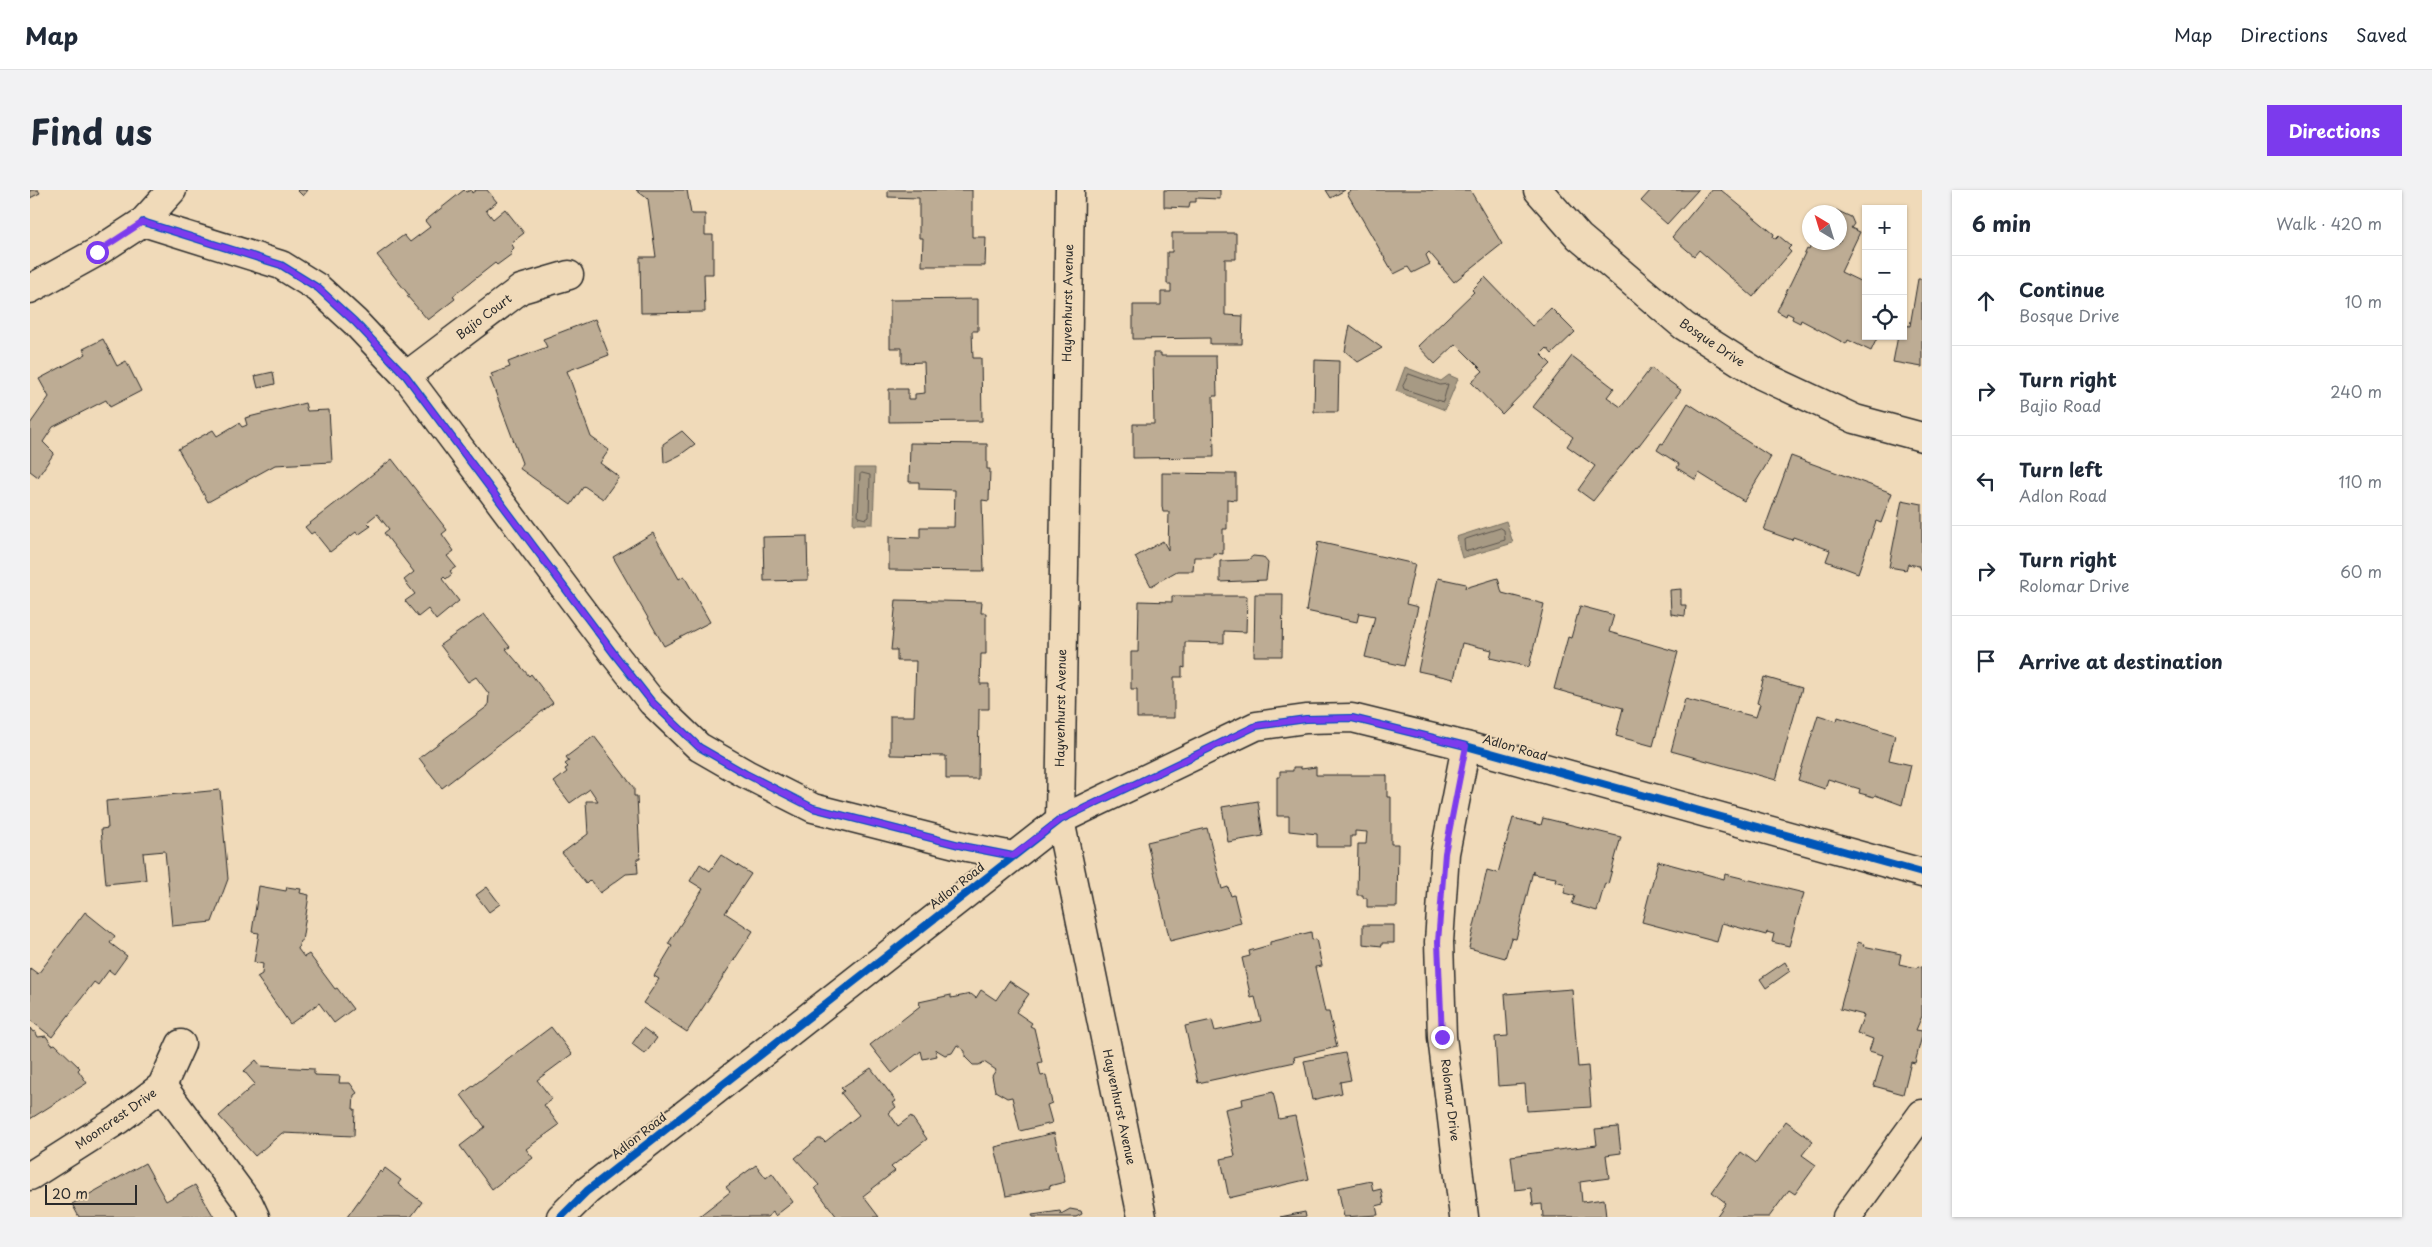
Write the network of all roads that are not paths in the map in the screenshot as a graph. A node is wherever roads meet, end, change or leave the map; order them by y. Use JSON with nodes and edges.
{"nodes":[{"id":1,"x":172,"y":190,"type":"edge"},
{"id":2,"x":1070,"y":190,"type":"edge"},
{"id":3,"x":1538,"y":190,"type":"edge"},
{"id":4,"x":143,"y":222,"type":"junction"},
{"id":5,"x":569,"y":275,"type":"dead end"},
{"id":6,"x":30,"y":288,"type":"edge"},
{"id":7,"x":406,"y":376,"type":"junction"},
{"id":8,"x":1922,"y":437,"type":"edge"},
{"id":9,"x":1466,"y":746,"type":"junction"},
{"id":10,"x":1060,"y":820,"type":"junction"},
{"id":11,"x":1013,"y":856,"type":"junction"},
{"id":12,"x":1922,"y":873,"type":"edge"},
{"id":13,"x":182,"y":1044,"type":"dead end"},
{"id":14,"x":162,"y":1086,"type":"junction"},
{"id":15,"x":1922,"y":1114,"type":"edge"},
{"id":16,"x":30,"y":1176,"type":"edge"},
{"id":17,"x":255,"y":1217,"type":"edge"},
{"id":18,"x":561,"y":1217,"type":"edge"},
{"id":19,"x":1142,"y":1217,"type":"edge"},
{"id":20,"x":1464,"y":1217,"type":"edge"},
{"id":21,"x":1847,"y":1217,"type":"edge"}],
"edges":[{"from":1,"to":4,"type":"street"},
{"from":2,"to":10,"type":"street","name":"Hayvenhurst Avenue"},
{"from":3,"to":8,"type":"street","name":"Bosque Drive"},
{"from":4,"to":6,"type":"street"},
{"from":4,"to":7,"type":"street"},
{"from":5,"to":7,"type":"street","name":"Bajio Court"},
{"from":7,"to":11,"type":"street"},
{"from":9,"to":10,"type":"street","name":"Adlon Road"},
{"from":9,"to":12,"type":"street","name":"Adlon Road"},
{"from":9,"to":20,"type":"street","name":"Rolomar Drive"},
{"from":10,"to":11,"type":"street","name":"Adlon Road"},
{"from":10,"to":19,"type":"street","name":"Hayvenhurst Avenue"},
{"from":11,"to":18,"type":"street","name":"Adlon Road"},
{"from":13,"to":14,"type":"street","name":"Mooncrest Drive"},
{"from":14,"to":16,"type":"street","name":"Mooncrest Drive"},
{"from":14,"to":17,"type":"street"},
{"from":15,"to":21,"type":"street"}]}
